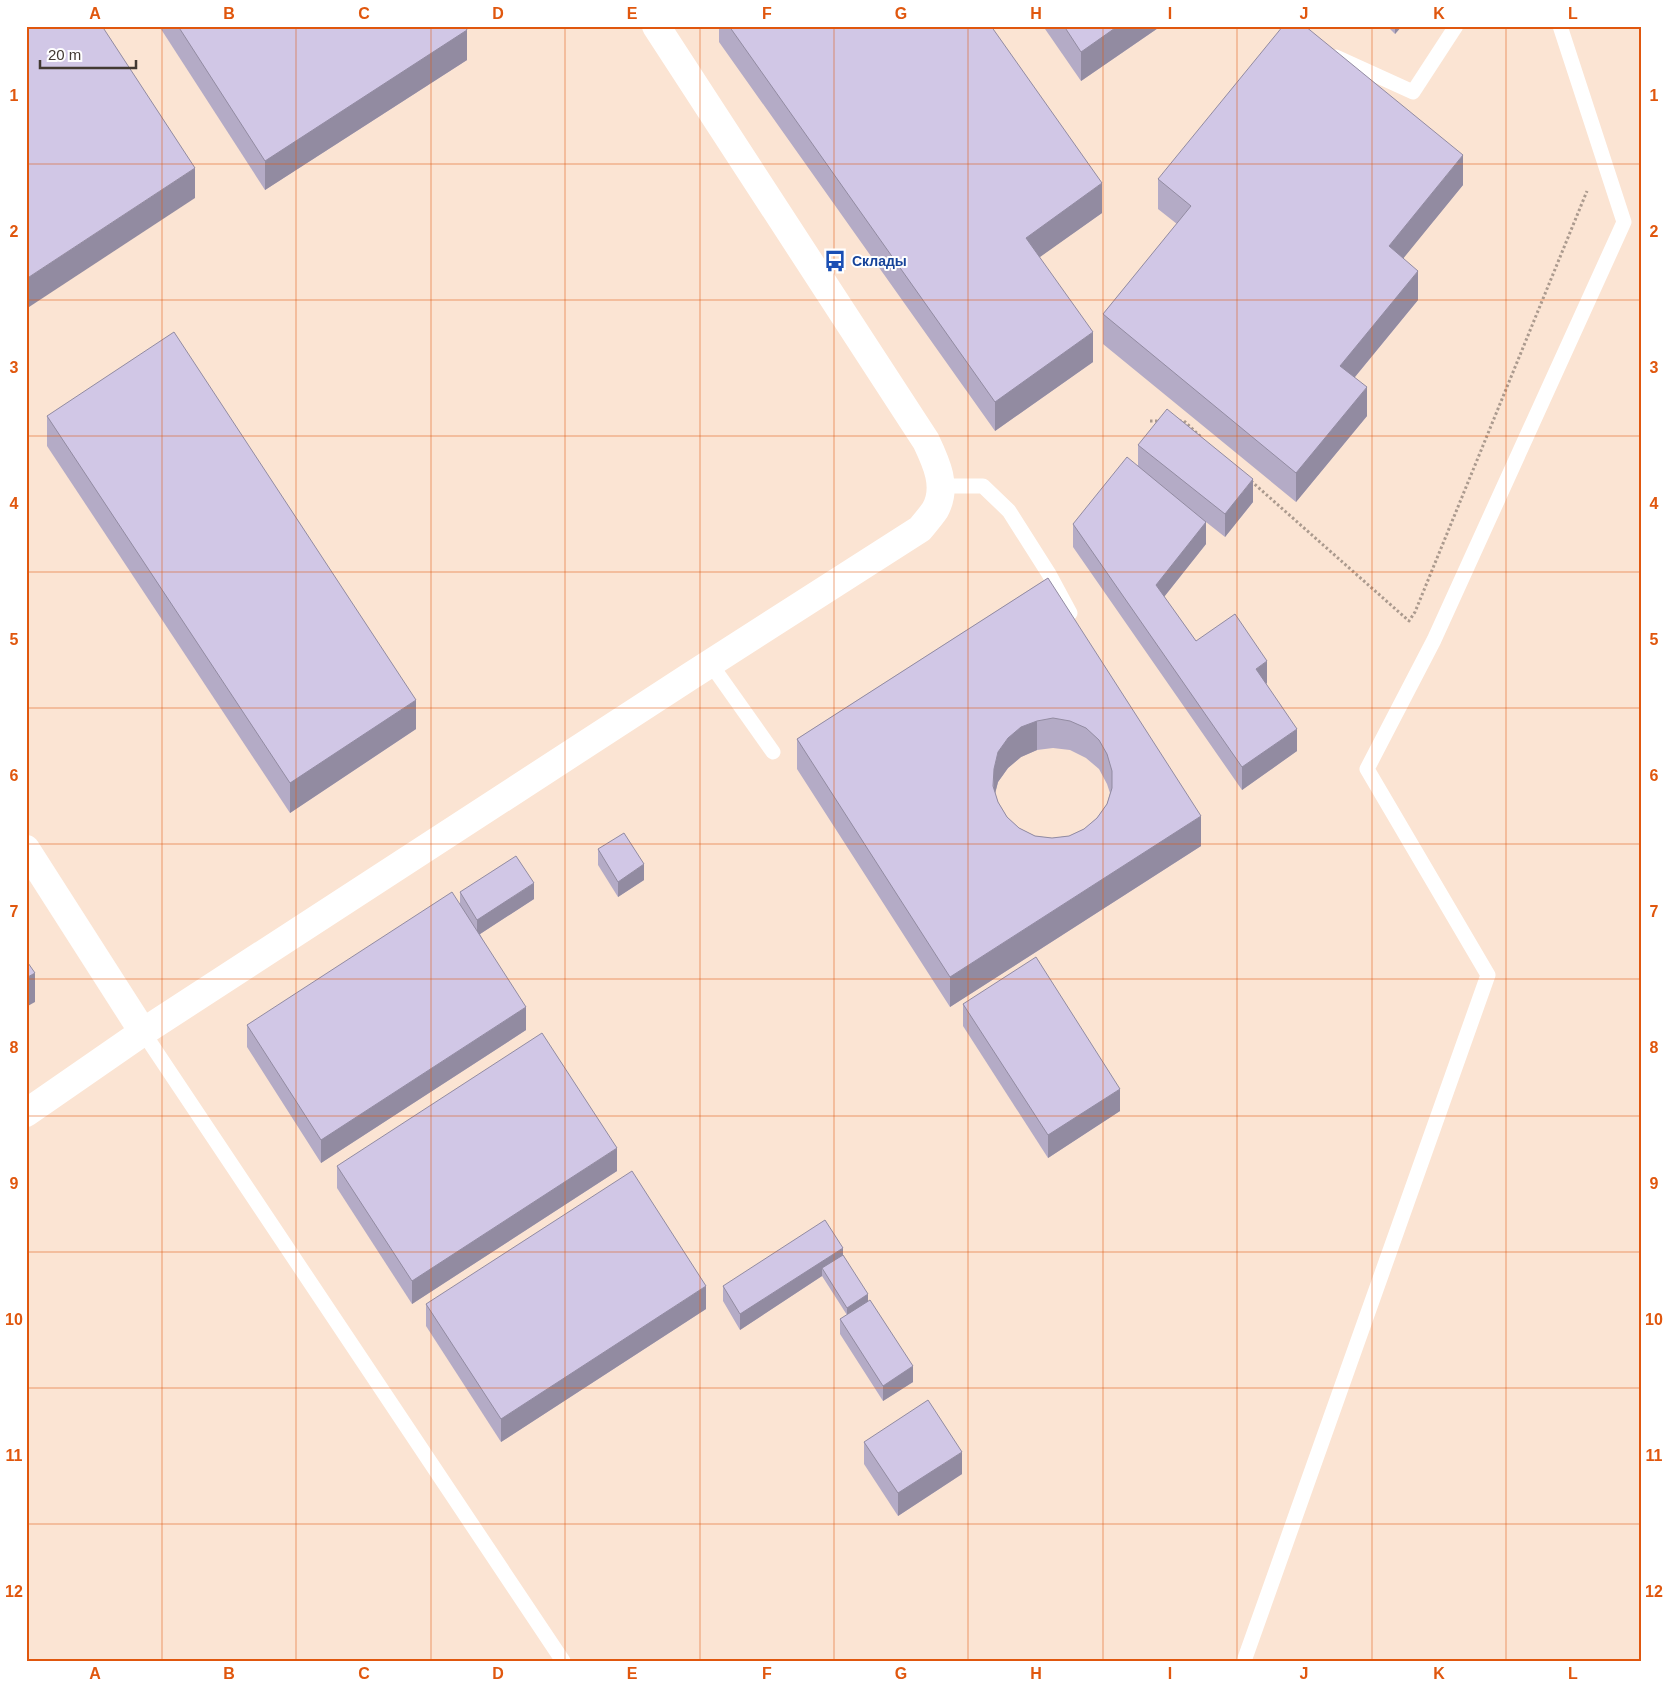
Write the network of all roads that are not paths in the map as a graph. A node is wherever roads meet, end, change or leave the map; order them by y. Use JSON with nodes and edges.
{"nodes":[{"id":1,"x":656,"y":26,"type":"edge"},
{"id":2,"x":1456,"y":26,"type":"edge"},
{"id":3,"x":1560,"y":26,"type":"edge"},
{"id":4,"x":1319,"y":50,"type":"edge"},
{"id":5,"x":941,"y":486,"type":"junction"},
{"id":6,"x":1070,"y":613,"type":"edge"},
{"id":7,"x":710,"y":663,"type":"junction"},
{"id":8,"x":773,"y":752,"type":"dead end"},
{"id":9,"x":26,"y":849,"type":"edge"},
{"id":10,"x":143,"y":1032,"type":"junction"},
{"id":11,"x":26,"y":1113,"type":"edge"},
{"id":12,"x":563,"y":1661,"type":"edge"},
{"id":13,"x":1244,"y":1661,"type":"edge"}],
"edges":[{"from":1,"to":5,"type":"street"},
{"from":2,"to":4,"type":"lane"},
{"from":3,"to":13,"type":"lane"},
{"from":5,"to":6,"type":"lane"},
{"from":5,"to":7,"type":"street"},
{"from":7,"to":8,"type":"lane"},
{"from":7,"to":10,"type":"street"},
{"from":9,"to":10,"type":"street"},
{"from":10,"to":11,"type":"street"},
{"from":10,"to":12,"type":"lane"}]}
